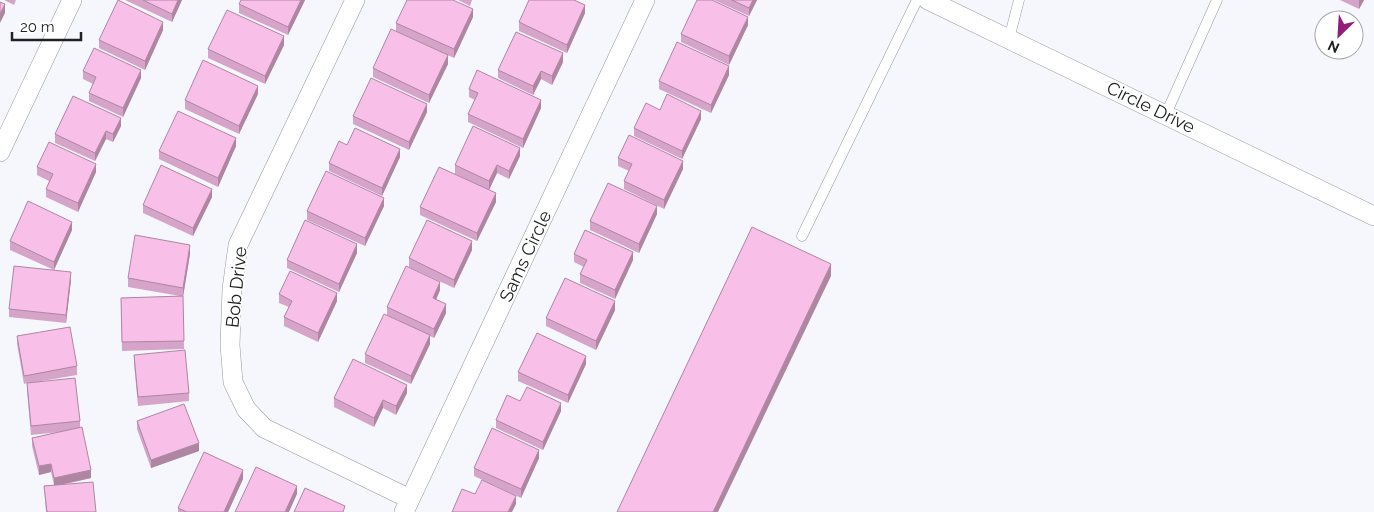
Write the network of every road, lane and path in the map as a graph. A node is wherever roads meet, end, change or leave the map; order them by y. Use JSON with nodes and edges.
{"nodes":[{"id":1,"x":72,"y":0,"type":"edge"},
{"id":2,"x":355,"y":0,"type":"edge"},
{"id":3,"x":645,"y":0,"type":"edge"},
{"id":4,"x":918,"y":0,"type":"edge"},
{"id":5,"x":928,"y":0,"type":"edge"},
{"id":6,"x":1019,"y":0,"type":"edge"},
{"id":7,"x":1217,"y":0,"type":"edge"},
{"id":8,"x":1009,"y":39,"type":"junction"},
{"id":9,"x":1166,"y":114,"type":"junction"},
{"id":10,"x":0,"y":152,"type":"edge"},
{"id":11,"x":1374,"y":216,"type":"edge"},
{"id":12,"x":802,"y":236,"type":"dead end"},
{"id":13,"x":407,"y":506,"type":"edge"}],
"edges":[{"from":1,"to":10,"type":"street"},
{"from":2,"to":13,"type":"street","name":"Bob Drive"},
{"from":3,"to":13,"type":"street","name":"Sams Circle"},
{"from":4,"to":12,"type":"lane"},
{"from":5,"to":8,"type":"street","name":"Circle Drive"},
{"from":6,"to":8,"type":"lane"},
{"from":7,"to":9,"type":"lane"},
{"from":8,"to":9,"type":"street","name":"Circle Drive"},
{"from":9,"to":11,"type":"street","name":"Circle Drive"}]}
